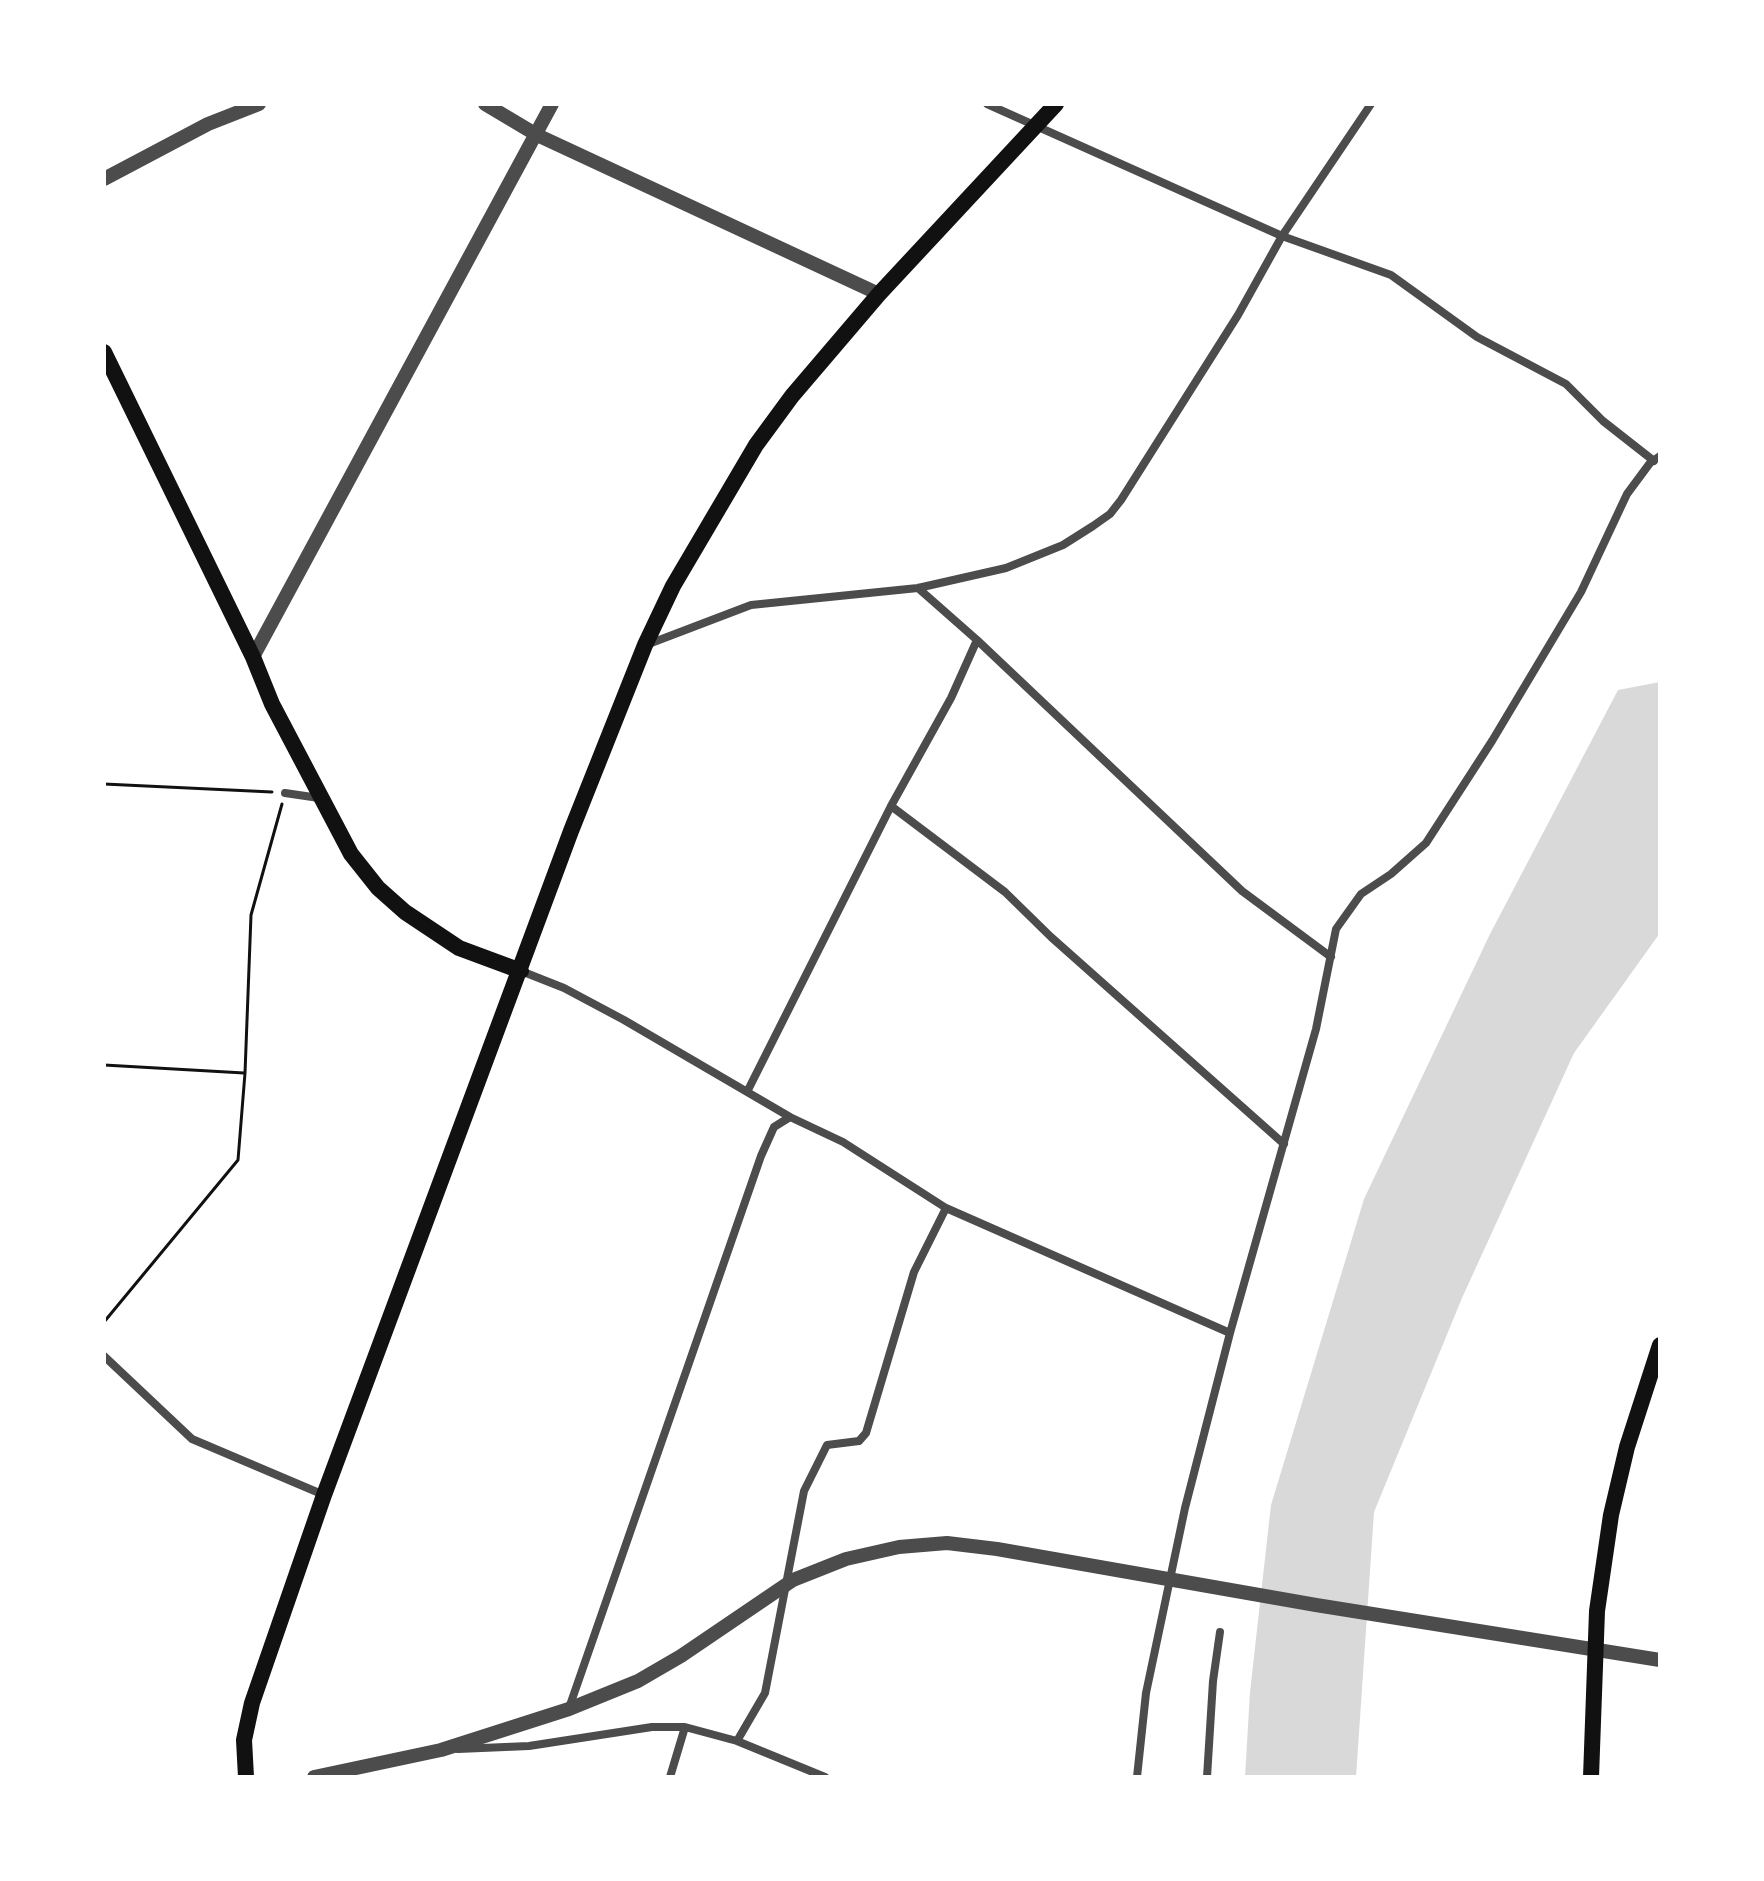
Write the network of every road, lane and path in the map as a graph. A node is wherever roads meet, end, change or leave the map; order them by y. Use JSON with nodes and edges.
{"nodes":[{"id":1,"x":259,"y":104,"type":"edge"},
{"id":2,"x":485,"y":104,"type":"edge"},
{"id":3,"x":552,"y":104,"type":"edge"},
{"id":4,"x":987,"y":104,"type":"edge"},
{"id":5,"x":1056,"y":104,"type":"edge"},
{"id":6,"x":1371,"y":104,"type":"edge"},
{"id":7,"x":1035,"y":126,"type":"junction"},
{"id":8,"x":537,"y":135,"type":"junction"},
{"id":9,"x":104,"y":179,"type":"edge"},
{"id":10,"x":1282,"y":236,"type":"junction"},
{"id":11,"x":879,"y":294,"type":"junction"},
{"id":12,"x":104,"y":352,"type":"edge"},
{"id":13,"x":1657,"y":458,"type":"edge"},
{"id":14,"x":918,"y":588,"type":"junction"},
{"id":15,"x":977,"y":640,"type":"junction"},
{"id":16,"x":645,"y":645,"type":"junction"},
{"id":17,"x":253,"y":657,"type":"junction"},
{"id":18,"x":104,"y":784,"type":"edge"},
{"id":19,"x":285,"y":793,"type":"junction"},
{"id":20,"x":320,"y":798,"type":"junction"},
{"id":21,"x":891,"y":806,"type":"junction"},
{"id":22,"x":1331,"y":957,"type":"junction"},
{"id":23,"x":521,"y":971,"type":"junction"},
{"id":24,"x":104,"y":1065,"type":"edge"},
{"id":25,"x":245,"y":1073,"type":"junction"},
{"id":26,"x":747,"y":1092,"type":"junction"},
{"id":27,"x":790,"y":1117,"type":"junction"},
{"id":28,"x":1284,"y":1144,"type":"junction"},
{"id":29,"x":946,"y":1208,"type":"junction"},
{"id":30,"x":104,"y":1322,"type":"edge"},
{"id":31,"x":1230,"y":1333,"type":"junction"},
{"id":32,"x":1660,"y":1345,"type":"edge"},
{"id":33,"x":104,"y":1356,"type":"edge"},
{"id":34,"x":324,"y":1495,"type":"junction"},
{"id":35,"x":1220,"y":1632,"type":"dead end"},
{"id":36,"x":1660,"y":1660,"type":"edge"},
{"id":37,"x":569,"y":1709,"type":"junction"},
{"id":38,"x":685,"y":1727,"type":"junction"},
{"id":39,"x":737,"y":1741,"type":"junction"},
{"id":40,"x":441,"y":1750,"type":"junction"},
{"id":41,"x":246,"y":1777,"type":"edge"},
{"id":42,"x":314,"y":1777,"type":"edge"},
{"id":43,"x":670,"y":1777,"type":"edge"},
{"id":44,"x":825,"y":1777,"type":"edge"},
{"id":45,"x":1137,"y":1777,"type":"edge"},
{"id":46,"x":1207,"y":1777,"type":"edge"},
{"id":47,"x":1591,"y":1777,"type":"edge"}],
"edges":[{"from":1,"to":9,"type":"street"},
{"from":2,"to":8,"type":"street"},
{"from":3,"to":8,"type":"street"},
{"from":4,"to":7,"type":"street"},
{"from":5,"to":7,"type":"main road"},
{"from":6,"to":10,"type":"street"},
{"from":7,"to":10,"type":"street"},
{"from":7,"to":11,"type":"main road"},
{"from":8,"to":11,"type":"street"},
{"from":8,"to":17,"type":"street"},
{"from":10,"to":13,"type":"street"},
{"from":10,"to":14,"type":"street"},
{"from":11,"to":16,"type":"main road"},
{"from":12,"to":17,"type":"main road"},
{"from":13,"to":22,"type":"street"},
{"from":14,"to":15,"type":"street"},
{"from":14,"to":16,"type":"street"},
{"from":15,"to":21,"type":"street"},
{"from":15,"to":22,"type":"street"},
{"from":16,"to":23,"type":"main road"},
{"from":17,"to":20,"type":"main road"},
{"from":18,"to":19,"type":"path"},
{"from":19,"to":20,"type":"street"},
{"from":19,"to":25,"type":"path"},
{"from":20,"to":23,"type":"main road"},
{"from":21,"to":26,"type":"street"},
{"from":21,"to":28,"type":"street"},
{"from":22,"to":28,"type":"street"},
{"from":23,"to":26,"type":"street"},
{"from":23,"to":34,"type":"main road"},
{"from":24,"to":25,"type":"path"},
{"from":25,"to":30,"type":"path"},
{"from":26,"to":27,"type":"street"},
{"from":27,"to":29,"type":"street"},
{"from":27,"to":37,"type":"street"},
{"from":28,"to":31,"type":"street"},
{"from":29,"to":31,"type":"street"},
{"from":29,"to":39,"type":"street"},
{"from":31,"to":45,"type":"street"},
{"from":32,"to":47,"type":"main road"},
{"from":33,"to":34,"type":"street"},
{"from":34,"to":41,"type":"main road"},
{"from":35,"to":46,"type":"street"},
{"from":36,"to":37,"type":"street"},
{"from":37,"to":40,"type":"street"},
{"from":38,"to":39,"type":"street"},
{"from":38,"to":40,"type":"street"},
{"from":38,"to":43,"type":"street"},
{"from":39,"to":44,"type":"street"},
{"from":40,"to":42,"type":"street"}]}
